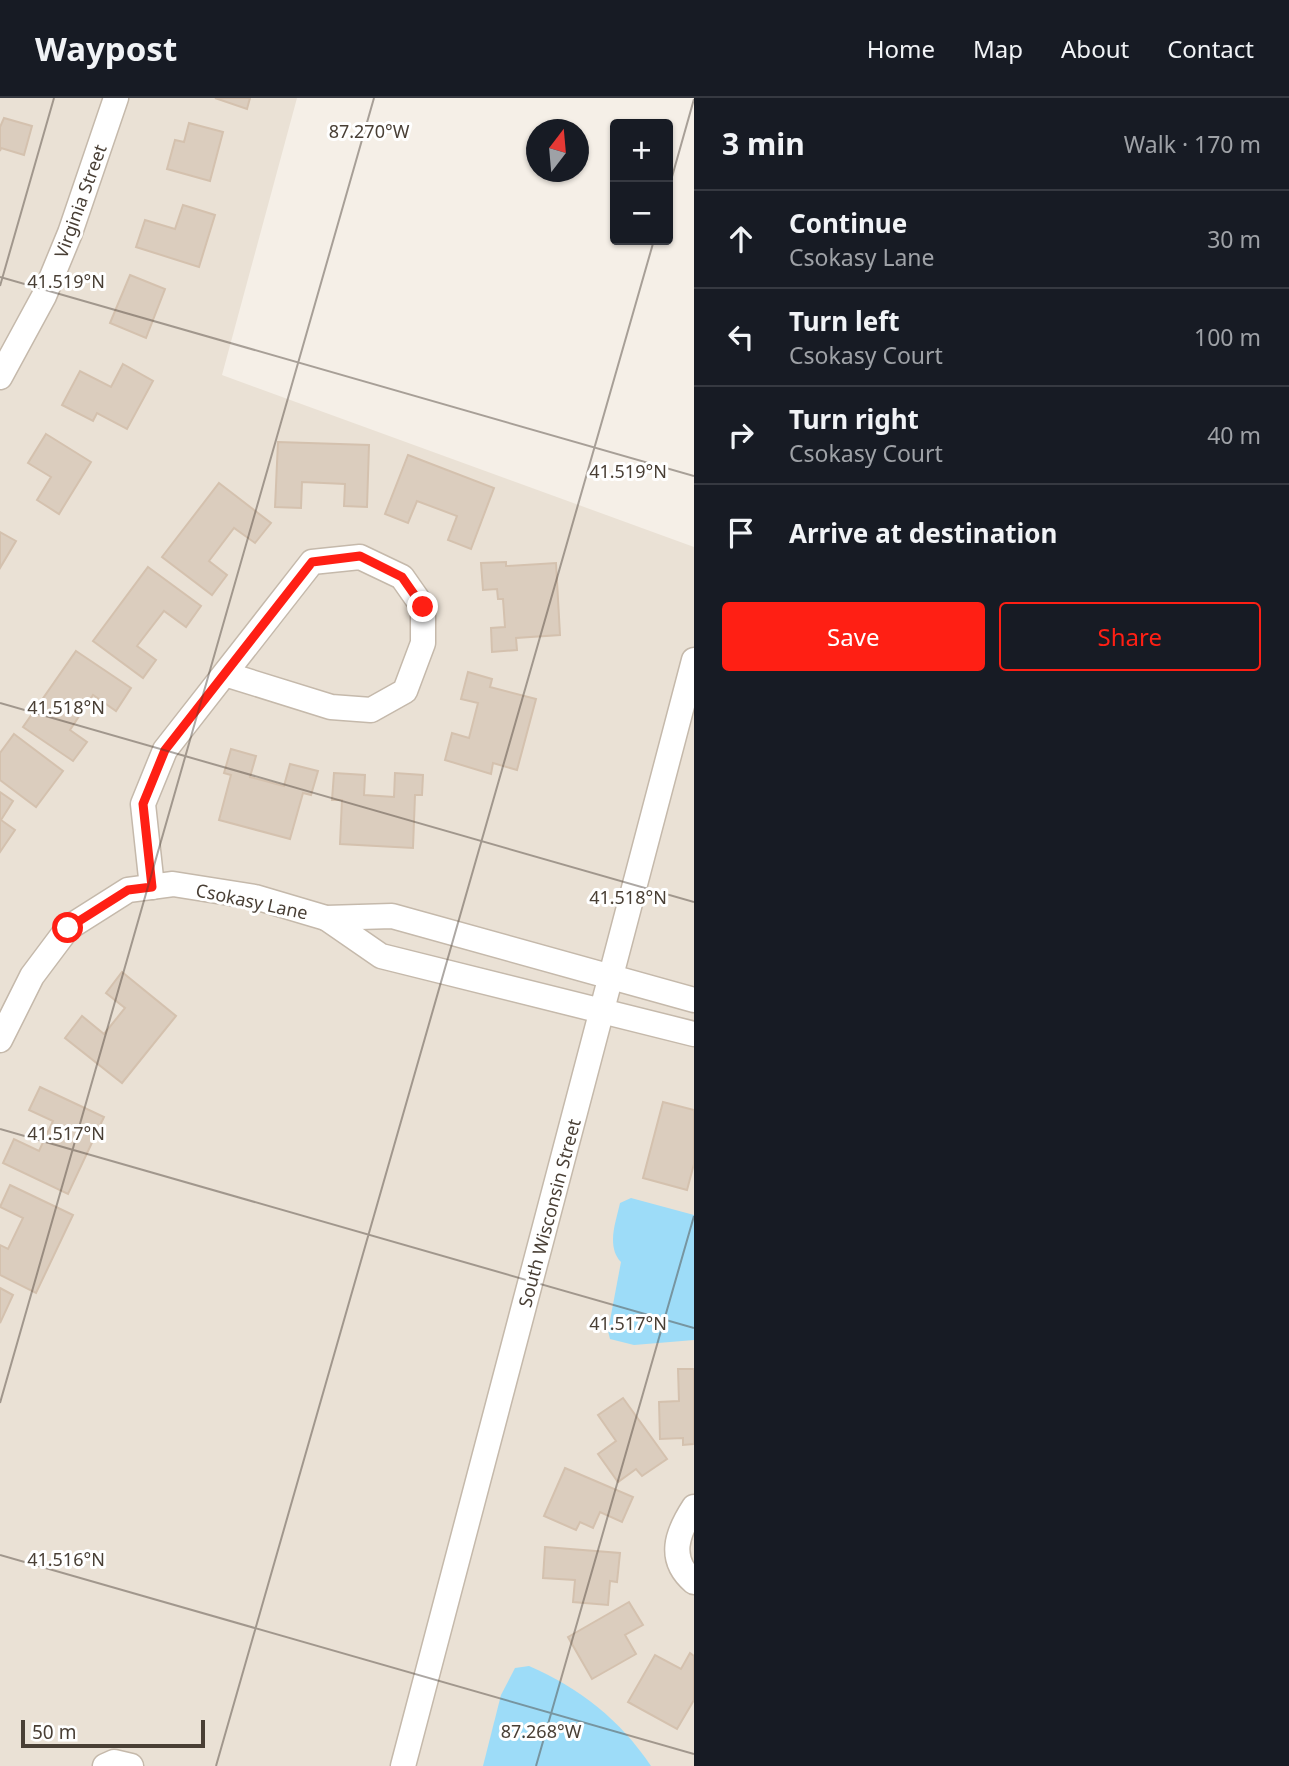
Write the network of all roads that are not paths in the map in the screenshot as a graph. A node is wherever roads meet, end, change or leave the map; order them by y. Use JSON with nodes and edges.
{"nodes":[{"id":1,"x":116,"y":98,"type":"edge"},
{"id":2,"x":0,"y":377,"type":"edge"},
{"id":3,"x":694,"y":660,"type":"edge"},
{"id":4,"x":225,"y":674,"type":"junction"},
{"id":5,"x":152,"y":887,"type":"junction"},
{"id":6,"x":326,"y":918,"type":"junction"},
{"id":7,"x":611,"y":978,"type":"junction"},
{"id":8,"x":694,"y":1000,"type":"edge"},
{"id":9,"x":603,"y":1009,"type":"junction"},
{"id":10,"x":694,"y":1034,"type":"edge"},
{"id":11,"x":0,"y":1040,"type":"edge"},
{"id":12,"x":694,"y":1507,"type":"edge"},
{"id":13,"x":694,"y":1582,"type":"edge"},
{"id":14,"x":105,"y":1766,"type":"edge"},
{"id":15,"x":131,"y":1766,"type":"edge"},
{"id":16,"x":403,"y":1766,"type":"edge"}],
"edges":[{"from":1,"to":2,"type":"street","name":"Virginia Street"},
{"from":3,"to":7,"type":"street","name":"South Wisconsin Street"},
{"from":4,"to":4,"type":"street"},
{"from":4,"to":5,"type":"street"},
{"from":5,"to":6,"type":"street","name":"Csokasy Lane"},
{"from":5,"to":11,"type":"street","name":"Csokasy Lane"},
{"from":6,"to":7,"type":"street","name":"Csokasy Lane"},
{"from":6,"to":9,"type":"street","name":"Csokasy Lane"},
{"from":7,"to":8,"type":"street","name":"Csokasy Lane"},
{"from":7,"to":9,"type":"street","name":"South Wisconsin Street"},
{"from":9,"to":10,"type":"street","name":"Csokasy Lane"},
{"from":9,"to":16,"type":"street","name":"South Wisconsin Street"},
{"from":12,"to":13,"type":"street"},
{"from":14,"to":15,"type":"street"}]}
